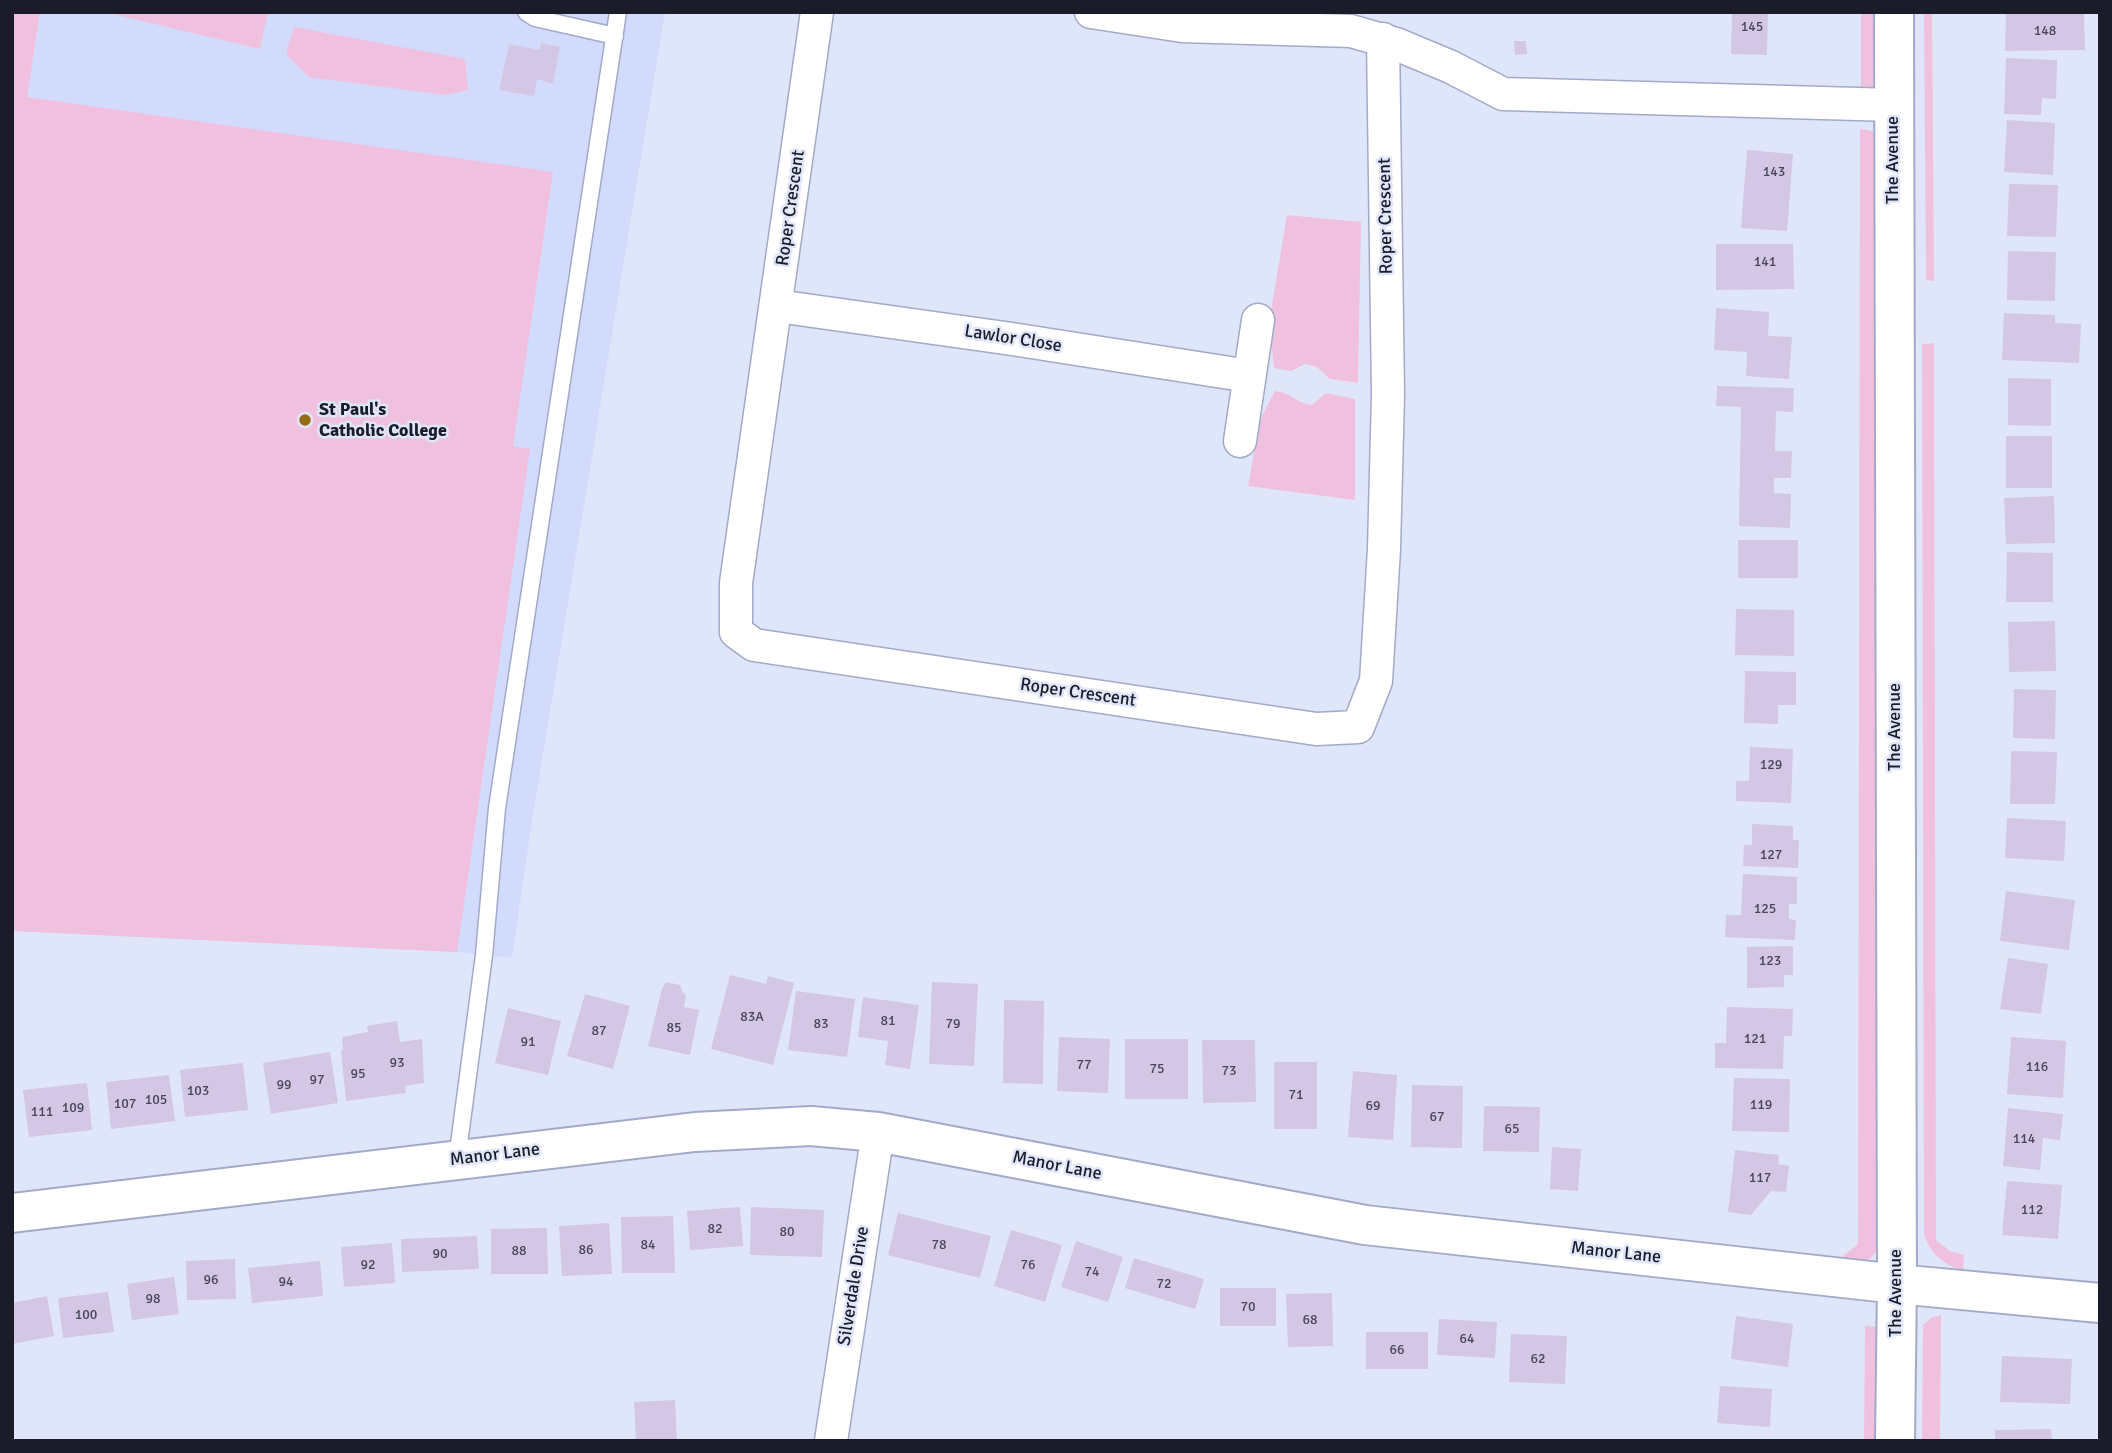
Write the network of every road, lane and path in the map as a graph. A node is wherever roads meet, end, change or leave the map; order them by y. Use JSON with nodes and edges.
{"nodes":[{"id":1,"x":526,"y":12,"type":"edge"},
{"id":2,"x":618,"y":12,"type":"edge"},
{"id":3,"x":817,"y":12,"type":"edge"},
{"id":4,"x":1091,"y":12,"type":"edge"},
{"id":5,"x":1894,"y":12,"type":"edge"},
{"id":6,"x":615,"y":36,"type":"junction"},
{"id":7,"x":1383,"y":39,"type":"junction"},
{"id":8,"x":1893,"y":105,"type":"junction"},
{"id":9,"x":777,"y":306,"type":"junction"},
{"id":10,"x":1258,"y":320,"type":"dead end"},
{"id":11,"x":1249,"y":376,"type":"junction"},
{"id":12,"x":1240,"y":441,"type":"dead end"},
{"id":13,"x":878,"y":1132,"type":"junction"},
{"id":14,"x":457,"y":1159,"type":"junction"},
{"id":15,"x":12,"y":1213,"type":"edge"},
{"id":16,"x":1897,"y":1284,"type":"junction"},
{"id":17,"x":2100,"y":1303,"type":"edge"},
{"id":18,"x":831,"y":1441,"type":"edge"},
{"id":19,"x":1895,"y":1441,"type":"edge"}],
"edges":[{"from":1,"to":6,"type":"lane"},
{"from":2,"to":6,"type":"lane"},
{"from":3,"to":9,"type":"street","name":"Roper Crescent"},
{"from":4,"to":7,"type":"street"},
{"from":5,"to":8,"type":"street","name":"The Avenue"},
{"from":6,"to":14,"type":"lane"},
{"from":7,"to":8,"type":"street"},
{"from":7,"to":9,"type":"street","name":"Roper Crescent"},
{"from":8,"to":16,"type":"street","name":"The Avenue"},
{"from":9,"to":11,"type":"street","name":"Lawlor Close"},
{"from":10,"to":11,"type":"street"},
{"from":11,"to":12,"type":"street"},
{"from":13,"to":14,"type":"street","name":"Manor Lane"},
{"from":13,"to":16,"type":"street","name":"Manor Lane"},
{"from":13,"to":18,"type":"street","name":"Silverdale Drive"},
{"from":14,"to":15,"type":"street","name":"Manor Lane"},
{"from":16,"to":17,"type":"street","name":"Manor Lane"},
{"from":16,"to":19,"type":"street","name":"The Avenue"}]}
